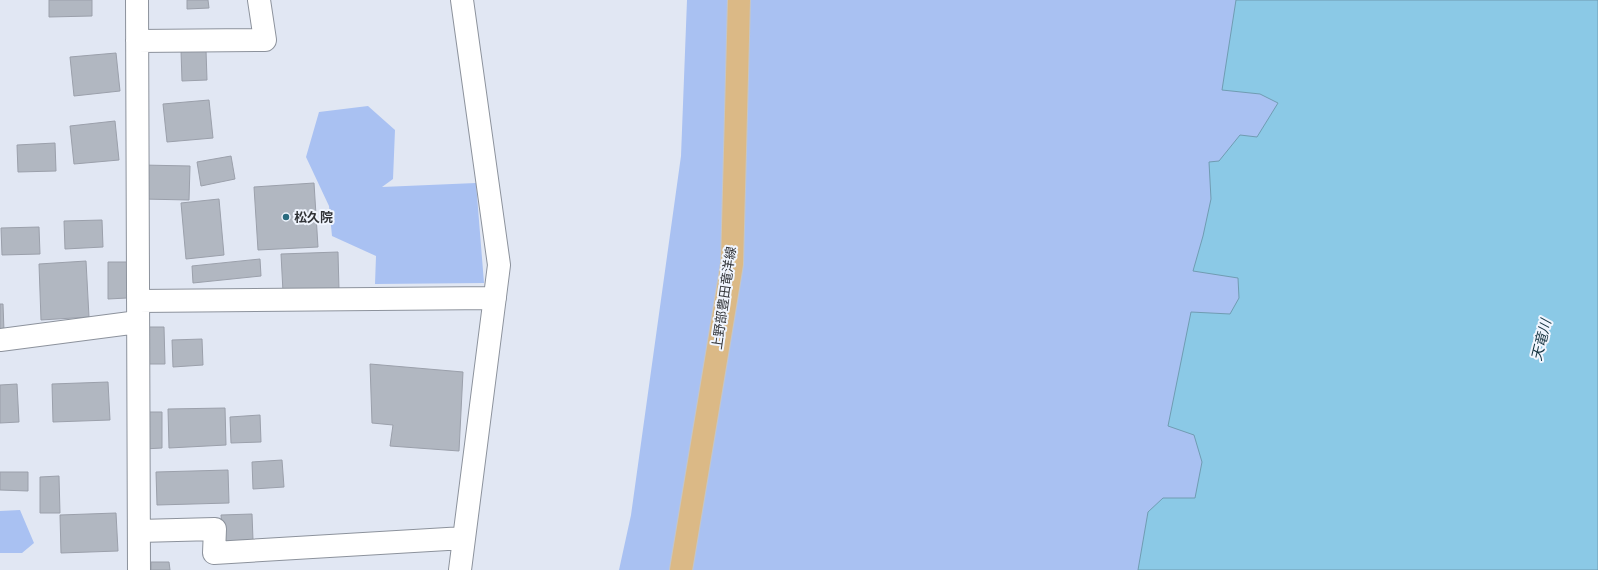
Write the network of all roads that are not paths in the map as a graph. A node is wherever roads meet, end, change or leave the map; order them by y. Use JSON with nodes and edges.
{"nodes":[{"id":1,"x":137,"y":0,"type":"edge"},
{"id":2,"x":259,"y":0,"type":"edge"},
{"id":3,"x":462,"y":0,"type":"edge"},
{"id":4,"x":739,"y":0,"type":"edge"},
{"id":5,"x":137,"y":42,"type":"junction"},
{"id":6,"x":495,"y":298,"type":"junction"},
{"id":7,"x":138,"y":311,"type":"junction"},
{"id":8,"x":0,"y":340,"type":"edge"},
{"id":9,"x":139,"y":531,"type":"junction"},
{"id":10,"x":464,"y":538,"type":"junction"},
{"id":11,"x":139,"y":570,"type":"edge"},
{"id":12,"x":460,"y":570,"type":"edge"},
{"id":13,"x":681,"y":570,"type":"edge"}],
"edges":[{"from":1,"to":5,"type":"street"},
{"from":2,"to":5,"type":"street"},
{"from":3,"to":6,"type":"street"},
{"from":4,"to":13,"type":"main road","name":"上野部豊田竜洋線"},
{"from":5,"to":7,"type":"street"},
{"from":6,"to":7,"type":"street"},
{"from":6,"to":10,"type":"street"},
{"from":7,"to":8,"type":"street"},
{"from":7,"to":9,"type":"street"},
{"from":9,"to":10,"type":"street"},
{"from":9,"to":11,"type":"street"},
{"from":10,"to":12,"type":"street"}]}
